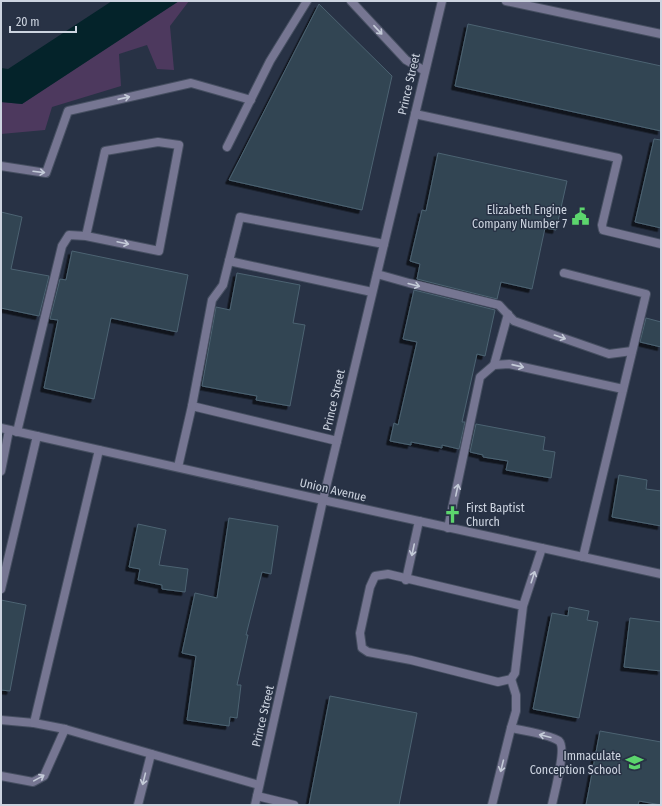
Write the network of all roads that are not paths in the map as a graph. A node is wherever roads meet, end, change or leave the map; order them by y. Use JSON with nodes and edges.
{"nodes":[{"id":1,"x":307,"y":1,"type":"edge"},
{"id":2,"x":351,"y":1,"type":"edge"},
{"id":3,"x":442,"y":1,"type":"edge"},
{"id":4,"x":506,"y":1,"type":"edge"},
{"id":5,"x":661,"y":34,"type":"edge"},
{"id":6,"x":425,"y":71,"type":"junction"},
{"id":7,"x":251,"y":100,"type":"junction"},
{"id":8,"x":415,"y":114,"type":"junction"},
{"id":9,"x":227,"y":147,"type":"dead end"},
{"id":10,"x":1,"y":166,"type":"edge"},
{"id":11,"x":86,"y":236,"type":"junction"},
{"id":12,"x":384,"y":244,"type":"junction"},
{"id":13,"x":661,"y":244,"type":"edge"},
{"id":14,"x":229,"y":261,"type":"junction"},
{"id":15,"x":564,"y":273,"type":"dead end"},
{"id":16,"x":376,"y":274,"type":"junction"},
{"id":17,"x":372,"y":292,"type":"junction"},
{"id":18,"x":508,"y":314,"type":"junction"},
{"id":19,"x":632,"y":351,"type":"junction"},
{"id":20,"x":494,"y":365,"type":"junction"},
{"id":21,"x":623,"y":389,"type":"junction"},
{"id":22,"x":192,"y":406,"type":"junction"},
{"id":23,"x":9,"y":430,"type":"edge"},
{"id":24,"x":37,"y":436,"type":"junction"},
{"id":25,"x":337,"y":442,"type":"junction"},
{"id":26,"x":99,"y":450,"type":"junction"},
{"id":27,"x":178,"y":467,"type":"junction"},
{"id":28,"x":1,"y":471,"type":"edge"},
{"id":29,"x":323,"y":500,"type":"junction"},
{"id":30,"x":418,"y":521,"type":"junction"},
{"id":31,"x":448,"y":528,"type":"junction"},
{"id":32,"x":542,"y":548,"type":"junction"},
{"id":33,"x":582,"y":557,"type":"junction"},
{"id":34,"x":661,"y":574,"type":"edge"},
{"id":35,"x":406,"y":580,"type":"junction"},
{"id":36,"x":1,"y":589,"type":"edge"},
{"id":37,"x":523,"y":606,"type":"junction"},
{"id":38,"x":511,"y":679,"type":"junction"},
{"id":39,"x":1,"y":720,"type":"edge"},
{"id":40,"x":34,"y":723,"type":"junction"},
{"id":41,"x":511,"y":728,"type":"junction"},
{"id":42,"x":65,"y":729,"type":"junction"},
{"id":43,"x":151,"y":754,"type":"junction"},
{"id":44,"x":1,"y":776,"type":"edge"},
{"id":45,"x":259,"y":785,"type":"junction"},
{"id":46,"x":257,"y":796,"type":"junction"},
{"id":47,"x":138,"y":805,"type":"edge"},
{"id":48,"x":255,"y":805,"type":"edge"},
{"id":49,"x":294,"y":805,"type":"edge"},
{"id":50,"x":492,"y":805,"type":"edge"},
{"id":51,"x":552,"y":805,"type":"edge"}],
"edges":[{"from":1,"to":7,"type":"street"},
{"from":2,"to":6,"type":"street","one_way":true},
{"from":3,"to":6,"type":"street","name":"Prince Street"},
{"from":4,"to":5,"type":"street"},
{"from":6,"to":8,"type":"street","name":"Prince Street"},
{"from":7,"to":9,"type":"street"},
{"from":10,"to":7,"type":"street","one_way":true},
{"from":8,"to":12,"type":"street","name":"Prince Street"},
{"from":8,"to":13,"type":"street"},
{"from":11,"to":11,"type":"street","one_way":true},
{"from":11,"to":23,"type":"street"},
{"from":12,"to":14,"type":"street"},
{"from":12,"to":16,"type":"street","name":"Prince Street"},
{"from":14,"to":17,"type":"street"},
{"from":14,"to":22,"type":"street"},
{"from":15,"to":19,"type":"street"},
{"from":16,"to":17,"type":"street","name":"Prince Street"},
{"from":16,"to":18,"type":"street","one_way":true},
{"from":17,"to":25,"type":"street","name":"Prince Street"},
{"from":18,"to":19,"type":"street","one_way":true},
{"from":18,"to":20,"type":"street"},
{"from":19,"to":21,"type":"street"},
{"from":20,"to":21,"type":"street","one_way":true},
{"from":31,"to":20,"type":"street","one_way":true},
{"from":21,"to":33,"type":"street"},
{"from":22,"to":25,"type":"street"},
{"from":22,"to":27,"type":"street"},
{"from":23,"to":24,"type":"street","name":"Union Avenue"},
{"from":23,"to":28,"type":"street"},
{"from":24,"to":26,"type":"street","name":"Union Avenue"},
{"from":24,"to":36,"type":"street"},
{"from":25,"to":29,"type":"street","name":"Prince Street"},
{"from":26,"to":27,"type":"street","name":"Union Avenue"},
{"from":26,"to":40,"type":"street"},
{"from":27,"to":29,"type":"street","name":"Union Avenue"},
{"from":29,"to":30,"type":"street","name":"Union Avenue"},
{"from":29,"to":45,"type":"street","name":"Prince Street"},
{"from":30,"to":31,"type":"street","name":"Union Avenue"},
{"from":30,"to":35,"type":"street","one_way":true},
{"from":31,"to":32,"type":"street","name":"Union Avenue"},
{"from":32,"to":33,"type":"street","name":"Union Avenue"},
{"from":37,"to":32,"type":"street","one_way":true},
{"from":33,"to":34,"type":"street","name":"Union Avenue"},
{"from":35,"to":37,"type":"street"},
{"from":35,"to":38,"type":"street"},
{"from":37,"to":38,"type":"street"},
{"from":38,"to":41,"type":"street"},
{"from":39,"to":40,"type":"street"},
{"from":40,"to":42,"type":"street"},
{"from":41,"to":50,"type":"street","one_way":true},
{"from":51,"to":41,"type":"street","one_way":true},
{"from":42,"to":43,"type":"street"},
{"from":44,"to":42,"type":"street","one_way":true},
{"from":43,"to":45,"type":"street"},
{"from":43,"to":47,"type":"street","one_way":true},
{"from":45,"to":46,"type":"street","name":"Prince Street"},
{"from":46,"to":48,"type":"street","name":"Prince Street"},
{"from":46,"to":49,"type":"street"}]}
